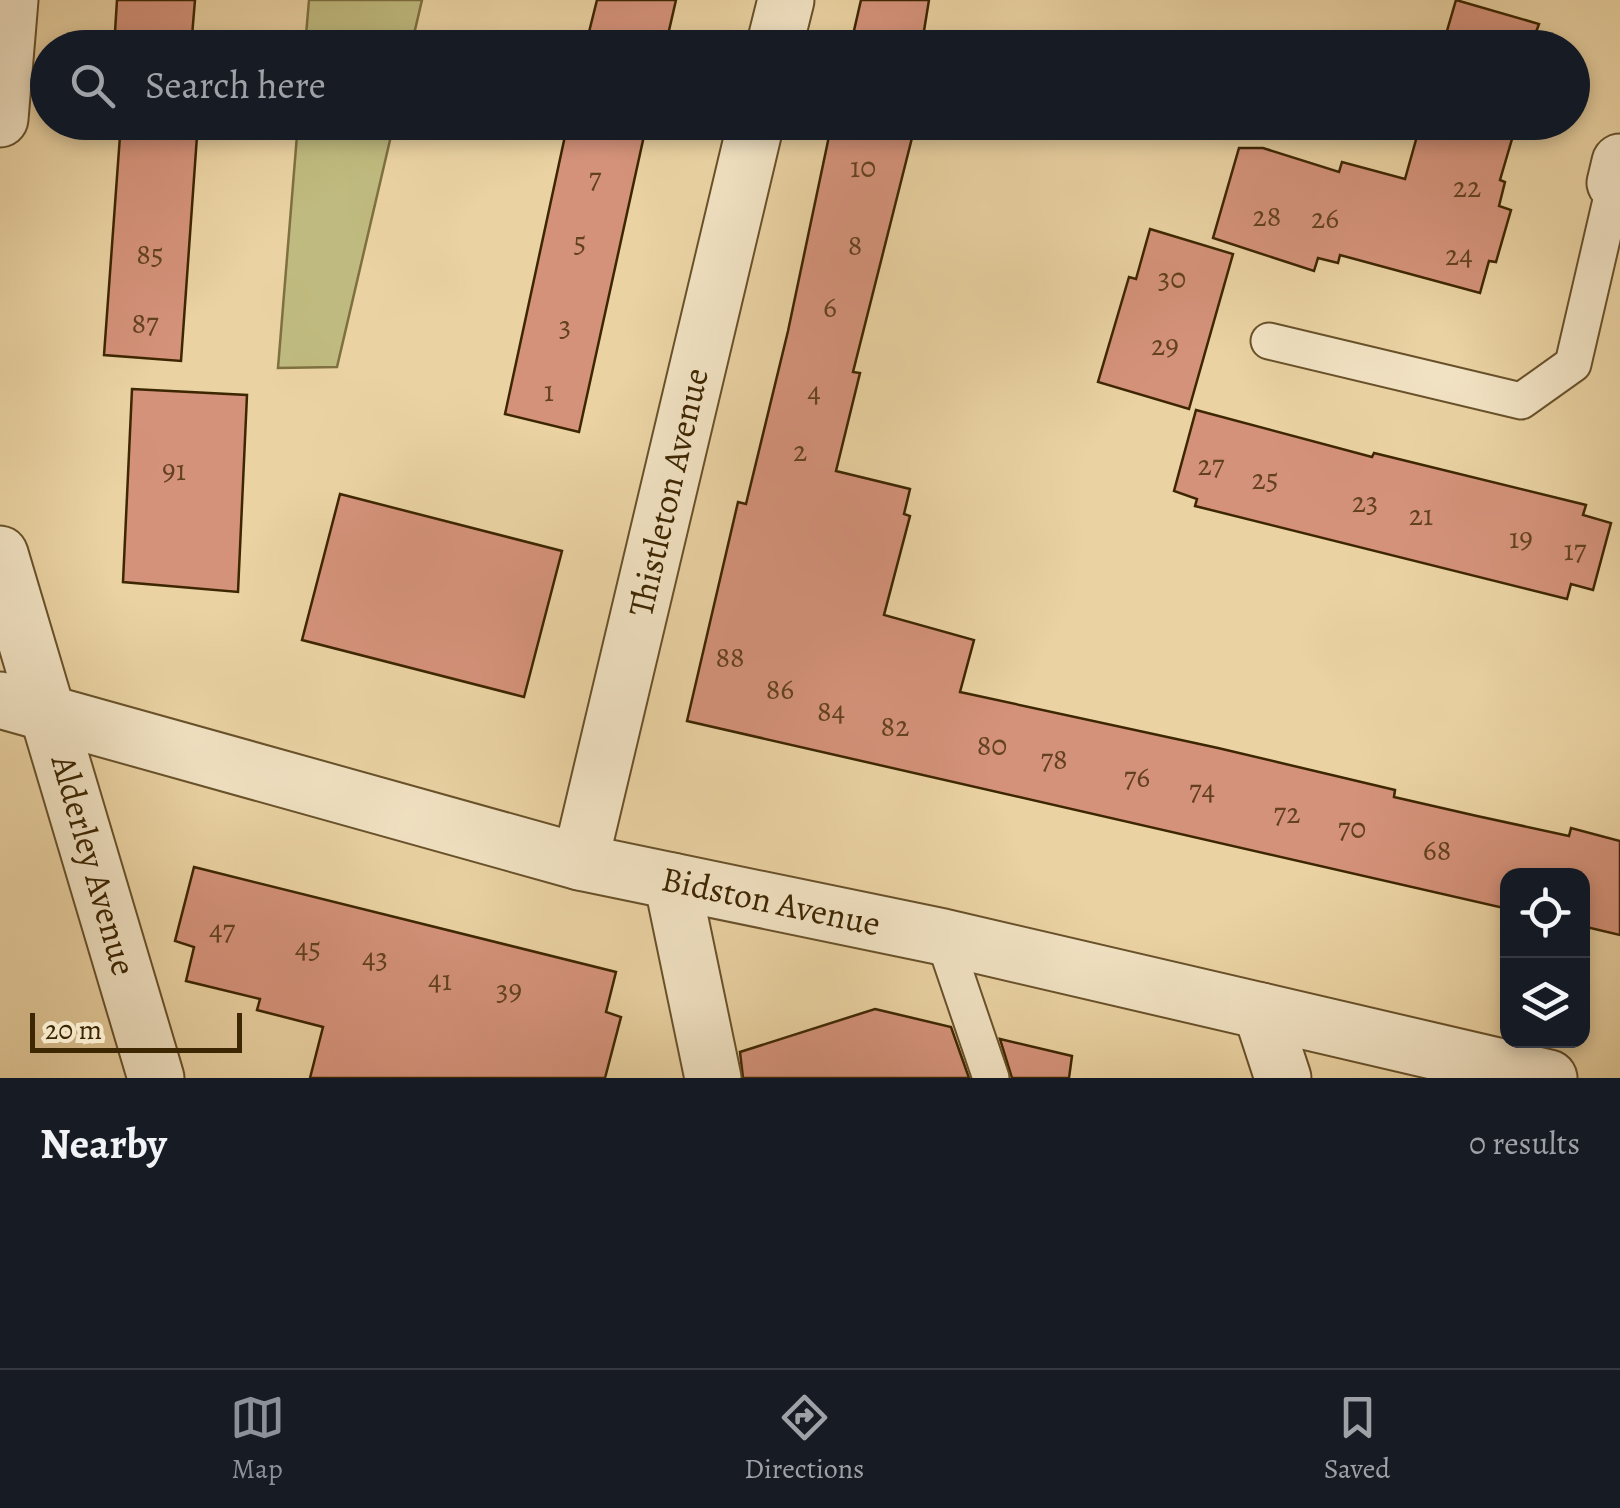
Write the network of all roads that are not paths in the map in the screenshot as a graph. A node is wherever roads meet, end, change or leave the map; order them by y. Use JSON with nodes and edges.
{"nodes":[{"id":1,"x":10,"y":0,"type":"edge"},
{"id":2,"x":786,"y":0,"type":"edge"},
{"id":3,"x":778,"y":30,"type":"edge"},
{"id":4,"x":0,"y":120,"type":"edge"},
{"id":5,"x":752,"y":140,"type":"edge"},
{"id":6,"x":1618,"y":172,"type":"edge"},
{"id":7,"x":1269,"y":341,"type":"dead end"},
{"id":8,"x":0,"y":554,"type":"edge"},
{"id":9,"x":24,"y":705,"type":"edge"},
{"id":10,"x":580,"y":862,"type":"junction"},
{"id":11,"x":672,"y":881,"type":"junction"},
{"id":12,"x":944,"y":937,"type":"junction"},
{"id":13,"x":1261,"y":1012,"type":"junction"},
{"id":14,"x":156,"y":1078,"type":"edge"},
{"id":15,"x":713,"y":1078,"type":"edge"},
{"id":16,"x":991,"y":1078,"type":"edge"},
{"id":17,"x":1283,"y":1078,"type":"edge"},
{"id":18,"x":1548,"y":1078,"type":"edge"}],
"edges":[{"from":1,"to":4,"type":"street"},
{"from":2,"to":3,"type":"street"},
{"from":5,"to":10,"type":"street","name":"Thistleton Avenue"},
{"from":6,"to":7,"type":"lane"},
{"from":8,"to":9,"type":"street","name":"Alderley Avenue"},
{"from":9,"to":10,"type":"street","name":"Bidston Avenue"},
{"from":9,"to":14,"type":"street","name":"Alderley Avenue"},
{"from":10,"to":11,"type":"street","name":"Bidston Avenue"},
{"from":11,"to":12,"type":"street","name":"Bidston Avenue"},
{"from":11,"to":15,"type":"street"},
{"from":12,"to":13,"type":"street","name":"Bidston Avenue"},
{"from":12,"to":16,"type":"lane"},
{"from":13,"to":17,"type":"street"},
{"from":13,"to":18,"type":"street","name":"Bidston Avenue"}]}
